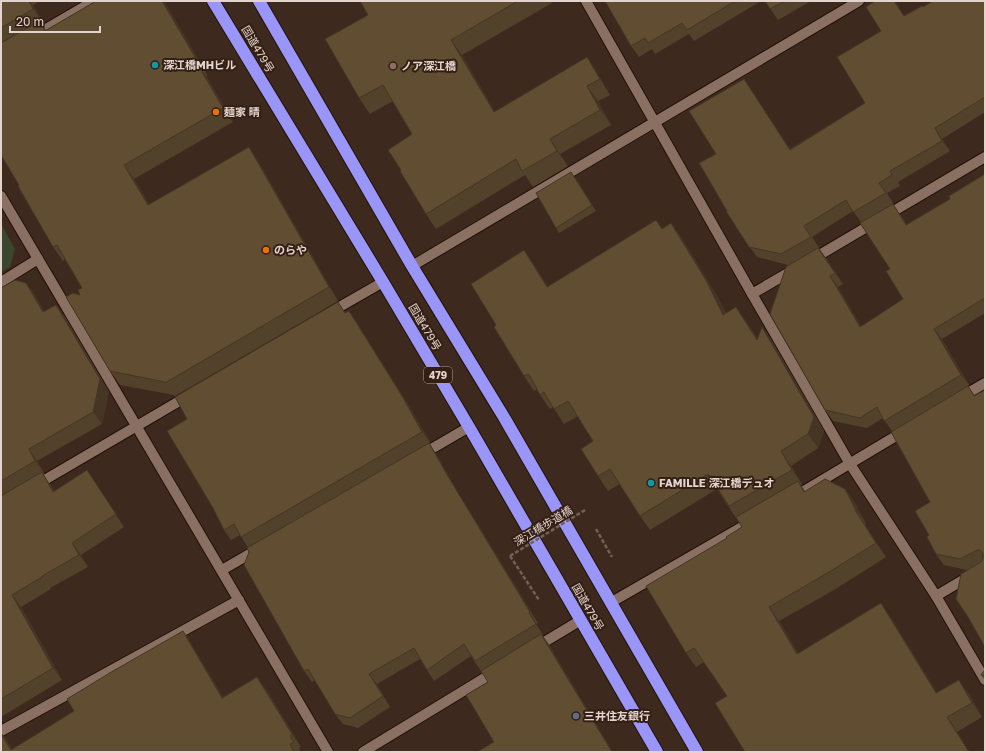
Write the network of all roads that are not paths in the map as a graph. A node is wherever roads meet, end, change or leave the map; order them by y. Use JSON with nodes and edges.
{"nodes":[{"id":1,"x":94,"y":1,"type":"edge"},
{"id":2,"x":213,"y":1,"type":"edge"},
{"id":3,"x":259,"y":1,"type":"edge"},
{"id":4,"x":586,"y":1,"type":"edge"},
{"id":5,"x":859,"y":1,"type":"edge"},
{"id":6,"x":28,"y":40,"type":"edge"},
{"id":7,"x":654,"y":122,"type":"junction"},
{"id":8,"x":985,"y":157,"type":"edge"},
{"id":9,"x":1,"y":196,"type":"edge"},
{"id":10,"x":38,"y":259,"type":"junction"},
{"id":11,"x":412,"y":266,"type":"junction"},
{"id":12,"x":1,"y":282,"type":"edge"},
{"id":13,"x":383,"y":282,"type":"junction"},
{"id":14,"x":752,"y":294,"type":"junction"},
{"id":15,"x":319,"y":319,"type":"edge"},
{"id":16,"x":985,"y":383,"type":"edge"},
{"id":17,"x":198,"y":390,"type":"edge"},
{"id":18,"x":951,"y":403,"type":"edge"},
{"id":19,"x":918,"y":423,"type":"edge"},
{"id":20,"x":137,"y":426,"type":"junction"},
{"id":21,"x":469,"y":427,"type":"junction"},
{"id":22,"x":412,"y":460,"type":"edge"},
{"id":23,"x":850,"y":464,"type":"junction"},
{"id":24,"x":28,"y":490,"type":"edge"},
{"id":25,"x":783,"y":503,"type":"edge"},
{"id":26,"x":763,"y":514,"type":"edge"},
{"id":27,"x":269,"y":543,"type":"edge"},
{"id":28,"x":985,"y":567,"type":"edge"},
{"id":29,"x":222,"y":570,"type":"junction"},
{"id":30,"x":936,"y":596,"type":"junction"},
{"id":31,"x":239,"y":600,"type":"junction"},
{"id":32,"x":610,"y":603,"type":"junction"},
{"id":33,"x":581,"y":620,"type":"junction"},
{"id":34,"x":526,"y":653,"type":"edge"},
{"id":35,"x":505,"y":666,"type":"edge"},
{"id":36,"x":985,"y":680,"type":"edge"},
{"id":37,"x":1,"y":731,"type":"edge"},
{"id":38,"x":328,"y":752,"type":"edge"},
{"id":39,"x":363,"y":752,"type":"edge"},
{"id":40,"x":657,"y":752,"type":"edge"},
{"id":41,"x":697,"y":752,"type":"edge"}],
"edges":[{"from":1,"to":6,"type":"street"},
{"from":2,"to":13,"type":"highway","name":"国道479号","number":"479"},
{"from":3,"to":11,"type":"highway","name":"国道479号"},
{"from":4,"to":7,"type":"street"},
{"from":5,"to":7,"type":"street"},
{"from":7,"to":11,"type":"street"},
{"from":7,"to":14,"type":"street"},
{"from":8,"to":14,"type":"street"},
{"from":9,"to":10,"type":"street"},
{"from":10,"to":12,"type":"street"},
{"from":10,"to":20,"type":"street"},
{"from":11,"to":32,"type":"highway","name":"国道479号"},
{"from":13,"to":15,"type":"street"},
{"from":13,"to":21,"type":"highway","name":"国道479号","number":"479"},
{"from":14,"to":23,"type":"street"},
{"from":16,"to":18,"type":"street"},
{"from":17,"to":20,"type":"street"},
{"from":19,"to":23,"type":"street"},
{"from":20,"to":24,"type":"street"},
{"from":20,"to":29,"type":"street"},
{"from":21,"to":22,"type":"street"},
{"from":21,"to":33,"type":"highway","name":"国道479号","number":"479"},
{"from":23,"to":25,"type":"street"},
{"from":23,"to":30,"type":"street"},
{"from":26,"to":32,"type":"street"},
{"from":27,"to":29,"type":"street"},
{"from":28,"to":30,"type":"street"},
{"from":29,"to":31,"type":"street"},
{"from":30,"to":36,"type":"street"},
{"from":31,"to":37,"type":"street"},
{"from":31,"to":38,"type":"street"},
{"from":32,"to":41,"type":"highway","name":"国道479号"},
{"from":33,"to":34,"type":"street"},
{"from":33,"to":40,"type":"highway","name":"国道479号","number":"479"},
{"from":35,"to":39,"type":"street"}]}
